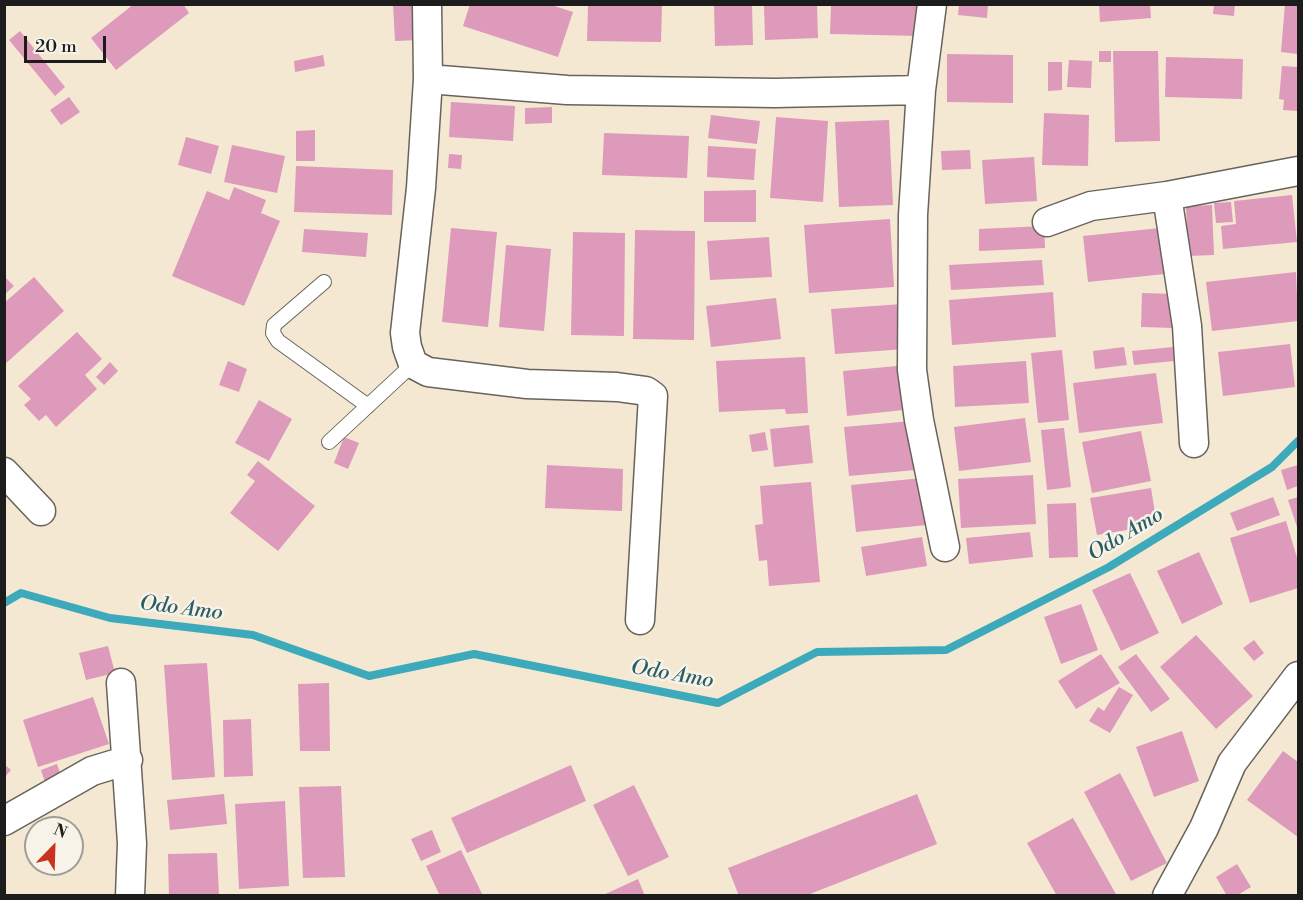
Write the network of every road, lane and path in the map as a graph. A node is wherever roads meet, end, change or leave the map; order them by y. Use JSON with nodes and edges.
{"nodes":[{"id":1,"x":427,"y":4,"type":"edge"},
{"id":2,"x":932,"y":4,"type":"edge"},
{"id":3,"x":428,"y":80,"type":"junction"},
{"id":4,"x":921,"y":90,"type":"junction"},
{"id":5,"x":1299,"y":171,"type":"edge"},
{"id":6,"x":1167,"y":196,"type":"junction"},
{"id":7,"x":1047,"y":222,"type":"dead end"},
{"id":8,"x":324,"y":282,"type":"dead end"},
{"id":9,"x":413,"y":364,"type":"junction"},
{"id":10,"x":368,"y":406,"type":"junction"},
{"id":11,"x":329,"y":442,"type":"dead end"},
{"id":12,"x":1194,"y":443,"type":"dead end"},
{"id":13,"x":4,"y":472,"type":"edge"},
{"id":14,"x":41,"y":511,"type":"dead end"},
{"id":15,"x":945,"y":547,"type":"dead end"},
{"id":16,"x":640,"y":620,"type":"dead end"},
{"id":17,"x":1299,"y":676,"type":"edge"},
{"id":18,"x":121,"y":683,"type":"dead end"},
{"id":19,"x":128,"y":760,"type":"junction"},
{"id":20,"x":4,"y":821,"type":"edge"},
{"id":21,"x":130,"y":896,"type":"edge"},
{"id":22,"x":1167,"y":896,"type":"edge"}],
"edges":[{"from":1,"to":3,"type":"street"},
{"from":2,"to":4,"type":"street"},
{"from":3,"to":4,"type":"street"},
{"from":3,"to":9,"type":"street"},
{"from":4,"to":15,"type":"street"},
{"from":5,"to":6,"type":"street"},
{"from":6,"to":7,"type":"street"},
{"from":6,"to":12,"type":"street"},
{"from":8,"to":10,"type":"lane"},
{"from":9,"to":10,"type":"lane"},
{"from":9,"to":16,"type":"street"},
{"from":10,"to":11,"type":"lane"},
{"from":13,"to":14,"type":"street"},
{"from":17,"to":22,"type":"street"},
{"from":18,"to":19,"type":"street"},
{"from":19,"to":20,"type":"street"},
{"from":19,"to":21,"type":"street"}]}
